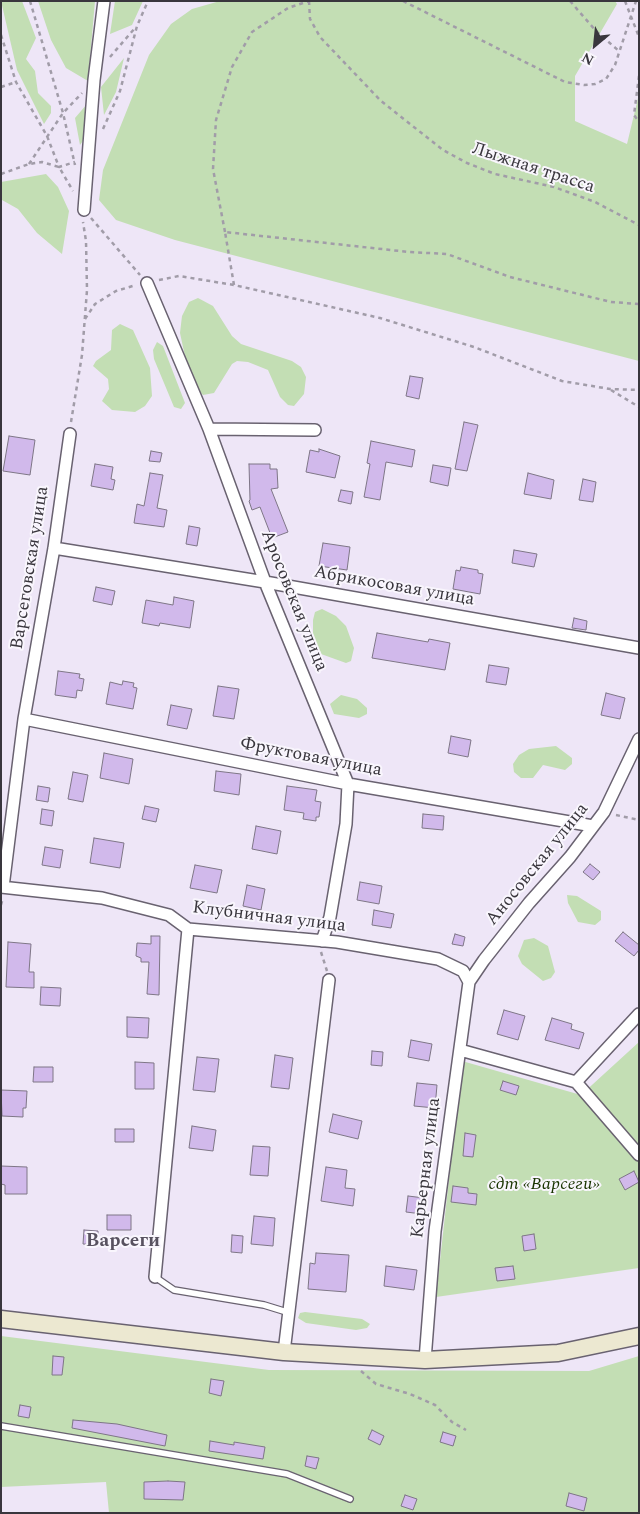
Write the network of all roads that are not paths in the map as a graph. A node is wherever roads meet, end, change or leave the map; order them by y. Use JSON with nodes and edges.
{"nodes":[{"id":1,"x":104,"y":1,"type":"edge"},
{"id":2,"x":84,"y":210,"type":"road end"},
{"id":3,"x":147,"y":283,"type":"road end"},
{"id":4,"x":209,"y":429,"type":"junction"},
{"id":5,"x":315,"y":430,"type":"dead end"},
{"id":6,"x":70,"y":434,"type":"road end"},
{"id":7,"x":54,"y":548,"type":"junction"},
{"id":8,"x":265,"y":582,"type":"junction"},
{"id":9,"x":639,"y":648,"type":"edge"},
{"id":10,"x":24,"y":719,"type":"junction"},
{"id":11,"x":639,"y":739,"type":"edge"},
{"id":12,"x":348,"y":784,"type":"junction"},
{"id":13,"x":593,"y":826,"type":"junction"},
{"id":14,"x":2,"y":887,"type":"edge"},
{"id":15,"x":188,"y":929,"type":"junction"},
{"id":16,"x":322,"y":941,"type":"junction"},
{"id":17,"x":329,"y":980,"type":"road end"},
{"id":18,"x":469,"y":982,"type":"junction"},
{"id":19,"x":639,"y":1014,"type":"edge"},
{"id":20,"x":460,"y":1050,"type":"junction"},
{"id":21,"x":576,"y":1082,"type":"junction"},
{"id":22,"x":639,"y":1155,"type":"edge"},
{"id":23,"x":155,"y":1277,"type":"joint"},
{"id":24,"x":290,"y":1313,"type":"junction"},
{"id":25,"x":1,"y":1319,"type":"edge"},
{"id":26,"x":639,"y":1336,"type":"edge"},
{"id":27,"x":284,"y":1352,"type":"junction"},
{"id":28,"x":425,"y":1360,"type":"junction"},
{"id":29,"x":1,"y":1426,"type":"edge"},
{"id":30,"x":350,"y":1499,"type":"dead end"}],
"edges":[{"from":1,"to":2,"type":"street"},
{"from":3,"to":4,"type":"street","name":"Аросовская улица"},
{"from":4,"to":5,"type":"street"},
{"from":4,"to":8,"type":"street","name":"Аросовская улица"},
{"from":6,"to":7,"type":"street","name":"Варсеговская улица"},
{"from":7,"to":8,"type":"street","name":"Абрикосовая улица"},
{"from":7,"to":10,"type":"street","name":"Варсеговская улица"},
{"from":8,"to":9,"type":"street","name":"Абрикосовая улица"},
{"from":8,"to":12,"type":"street","name":"Аросовская улица"},
{"from":10,"to":12,"type":"street","name":"Фруктовая улица"},
{"from":10,"to":14,"type":"street","name":"Варсеговская улица"},
{"from":11,"to":13,"type":"street","name":"Аносовская улица"},
{"from":12,"to":13,"type":"street","name":"Фруктовая улица"},
{"from":12,"to":16,"type":"street","name":"Аросовская улица"},
{"from":13,"to":18,"type":"street","name":"Аносовская улица"},
{"from":14,"to":15,"type":"street","name":"Клубничная улица"},
{"from":15,"to":16,"type":"street","name":"Клубничная улица"},
{"from":15,"to":23,"type":"street"},
{"from":16,"to":18,"type":"street","name":"Клубничная улица"},
{"from":17,"to":24,"type":"street"},
{"from":18,"to":20,"type":"street","name":"Карьерная улица"},
{"from":19,"to":21,"type":"street"},
{"from":20,"to":21,"type":"street"},
{"from":20,"to":28,"type":"street","name":"Карьерная улица"},
{"from":21,"to":22,"type":"street"},
{"from":23,"to":24,"type":"lane"},
{"from":24,"to":27,"type":"street"},
{"from":25,"to":27,"type":"main road"},
{"from":26,"to":28,"type":"main road"},
{"from":27,"to":28,"type":"main road"},
{"from":29,"to":30,"type":"lane"}]}
